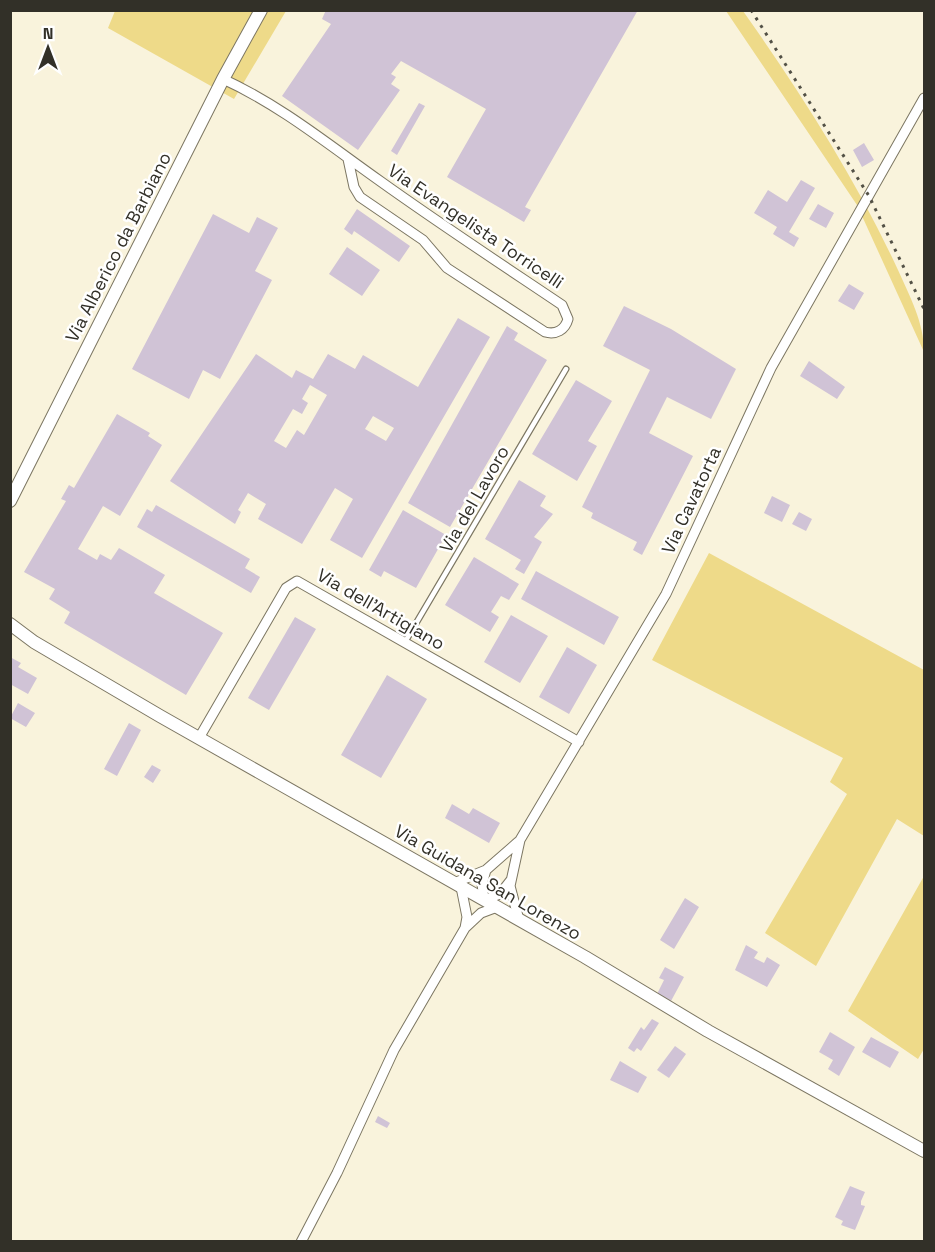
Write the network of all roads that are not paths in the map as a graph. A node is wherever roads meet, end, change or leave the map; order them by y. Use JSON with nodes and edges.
{"nodes":[{"id":1,"x":250,"y":10,"type":"edge"},
{"id":2,"x":261,"y":10,"type":"edge"},
{"id":3,"x":252,"y":27,"type":"junction"},
{"id":4,"x":223,"y":80,"type":"junction"},
{"id":5,"x":924,"y":98,"type":"edge"},
{"id":6,"x":348,"y":159,"type":"junction"},
{"id":7,"x":566,"y":369,"type":"dead end"},
{"id":8,"x":10,"y":501,"type":"edge"},
{"id":9,"x":10,"y":624,"type":"edge"},
{"id":10,"x":10,"y":636,"type":"edge"},
{"id":11,"x":34,"y":642,"type":"junction"},
{"id":12,"x":405,"y":642,"type":"junction"},
{"id":13,"x":199,"y":738,"type":"junction"},
{"id":14,"x":579,"y":742,"type":"junction"},
{"id":15,"x":520,"y":840,"type":"junction"},
{"id":16,"x":486,"y":870,"type":"junction"},
{"id":17,"x":511,"y":880,"type":"junction"},
{"id":18,"x":458,"y":885,"type":"junction"},
{"id":19,"x":484,"y":900,"type":"junction"},
{"id":20,"x":497,"y":907,"type":"junction"},
{"id":21,"x":519,"y":920,"type":"junction"},
{"id":22,"x":465,"y":927,"type":"junction"},
{"id":23,"x":924,"y":1151,"type":"edge"},
{"id":24,"x":301,"y":1242,"type":"edge"}],
"edges":[{"from":1,"to":3,"type":"street"},
{"from":2,"to":3,"type":"street","name":"Via Alberico da Barbiano"},
{"from":3,"to":4,"type":"street","name":"Via Alberico da Barbiano"},
{"from":4,"to":6,"type":"street","name":"Via Evangelista Torricelli"},
{"from":4,"to":8,"type":"street","name":"Via Alberico da Barbiano"},
{"from":5,"to":14,"type":"street","name":"Via Cavatorta"},
{"from":6,"to":6,"type":"street","name":"Via Evangelista Torricelli"},
{"from":7,"to":12,"type":"lane","name":"Via del Lavoro"},
{"from":9,"to":11,"type":"street"},
{"from":10,"to":11,"type":"street"},
{"from":11,"to":13,"type":"street","name":"Via Guidana San Lorenzo"},
{"from":12,"to":13,"type":"street","name":"Via dell'Artigiano"},
{"from":12,"to":14,"type":"street","name":"Via dell'Artigiano"},
{"from":13,"to":18,"type":"street","name":"Via Guidana San Lorenzo"},
{"from":14,"to":15,"type":"street","name":"Via Cavatorta"},
{"from":15,"to":16,"type":"street"},
{"from":15,"to":17,"type":"street","name":"Via Cavatorta"},
{"from":16,"to":18,"type":"street"},
{"from":16,"to":19,"type":"street"},
{"from":17,"to":19,"type":"street"},
{"from":17,"to":21,"type":"street","name":"Via Cavatorta"},
{"from":18,"to":19,"type":"street","name":"Via Guidana San Lorenzo"},
{"from":18,"to":22,"type":"street"},
{"from":19,"to":20,"type":"street","name":"Via Guidana San Lorenzo"},
{"from":20,"to":21,"type":"street","name":"Via Guidana San Lorenzo"},
{"from":20,"to":22,"type":"street"},
{"from":21,"to":23,"type":"street","name":"Via Guidana San Lorenzo"},
{"from":22,"to":24,"type":"street"}]}
